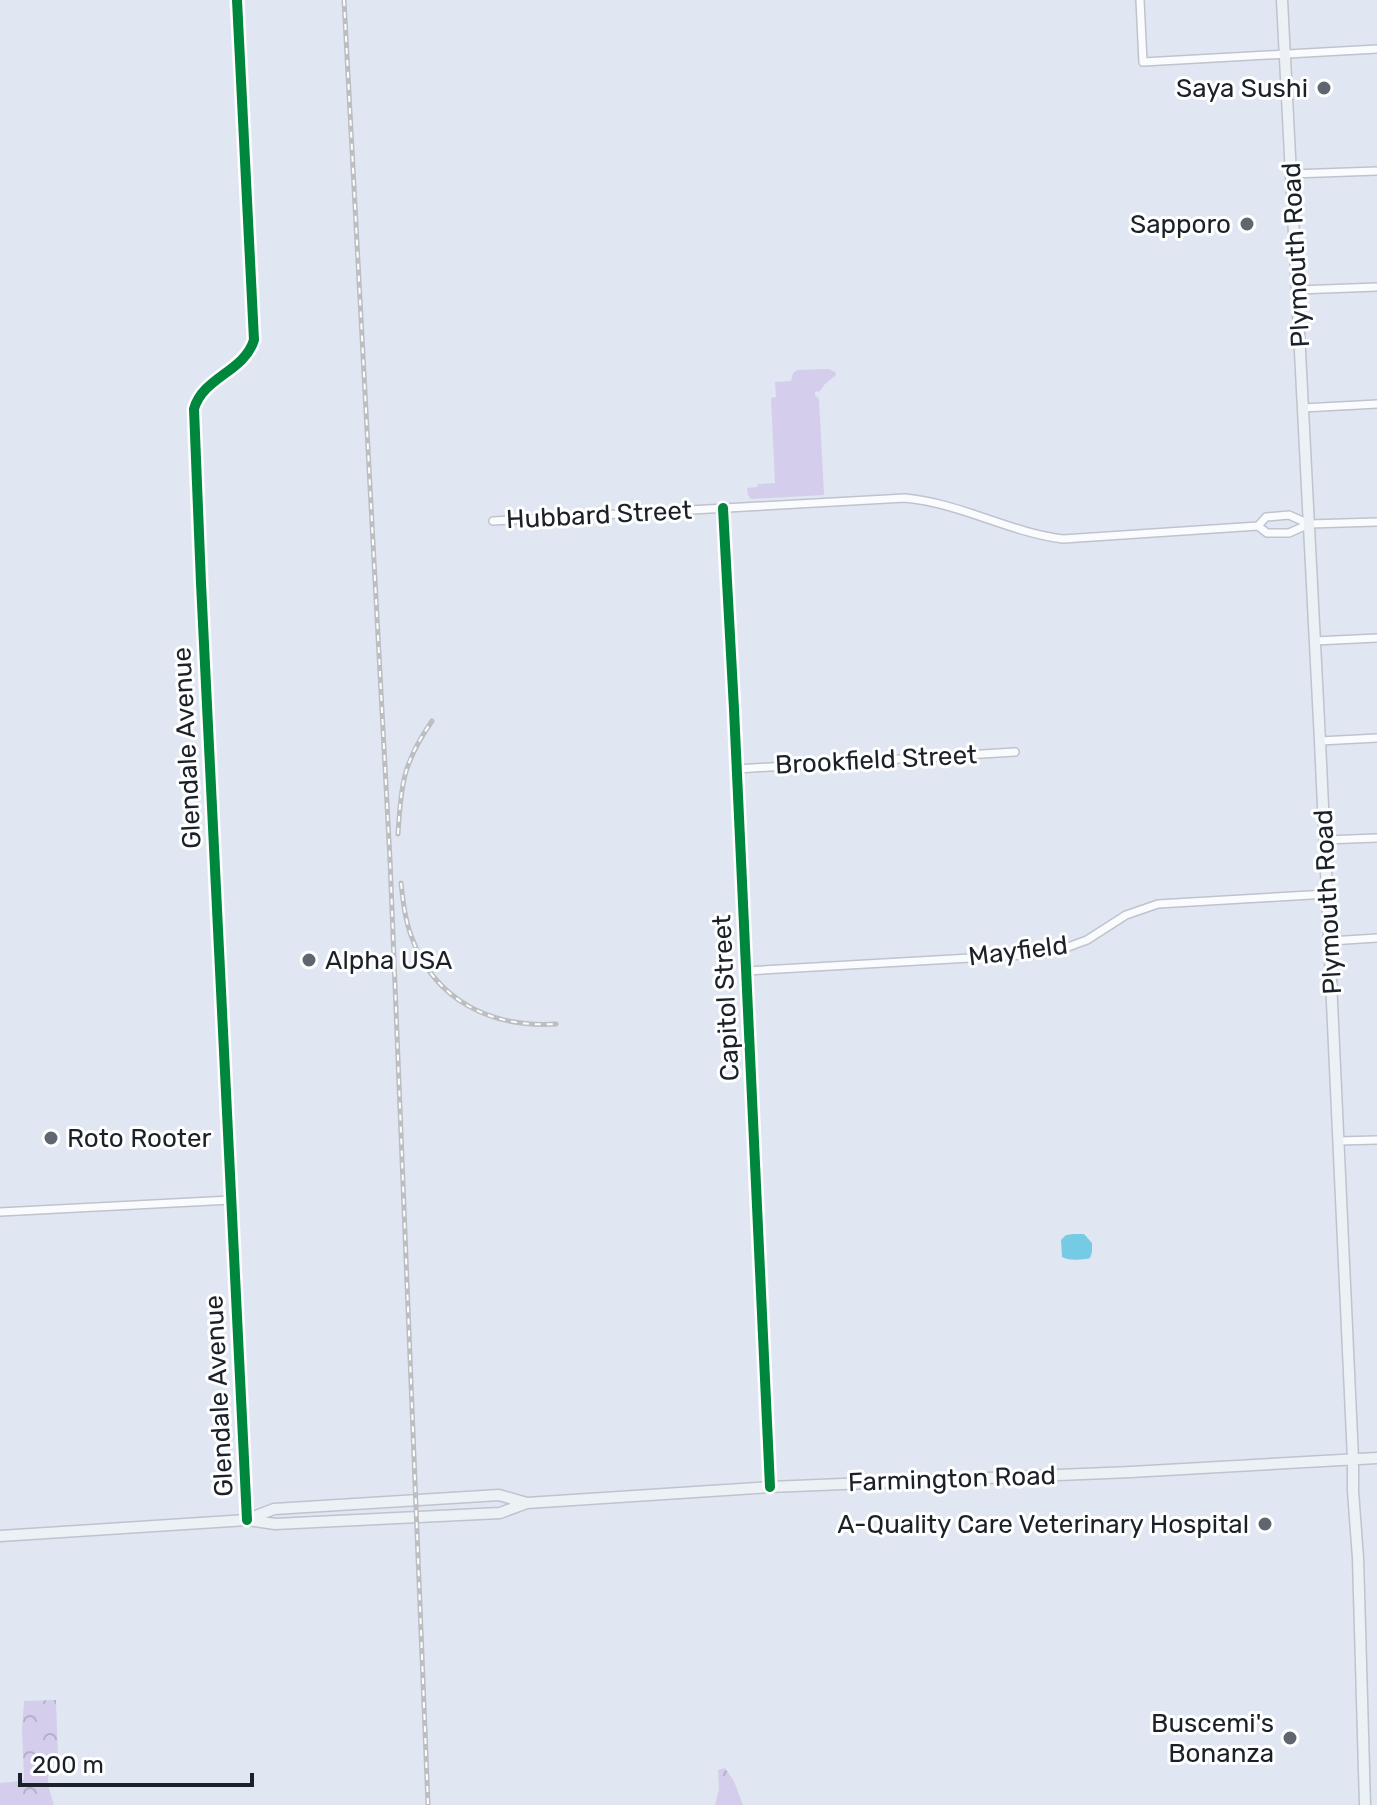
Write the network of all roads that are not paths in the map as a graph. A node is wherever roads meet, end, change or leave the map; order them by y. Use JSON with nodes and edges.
{"nodes":[{"id":1,"x":237,"y":0,"type":"edge"},
{"id":2,"x":1140,"y":0,"type":"edge"},
{"id":3,"x":1282,"y":0,"type":"edge"},
{"id":4,"x":1377,"y":49,"type":"edge"},
{"id":5,"x":1285,"y":53,"type":"junction"},
{"id":6,"x":1377,"y":171,"type":"edge"},
{"id":7,"x":1292,"y":174,"type":"junction"},
{"id":8,"x":1377,"y":287,"type":"edge"},
{"id":9,"x":1298,"y":290,"type":"junction"},
{"id":10,"x":1377,"y":404,"type":"edge"},
{"id":11,"x":1303,"y":408,"type":"junction"},
{"id":12,"x":723,"y":508,"type":"junction"},
{"id":13,"x":493,"y":521,"type":"dead end"},
{"id":14,"x":1377,"y":522,"type":"edge"},
{"id":15,"x":1309,"y":524,"type":"junction"},
{"id":16,"x":1258,"y":526,"type":"junction"},
{"id":17,"x":1377,"y":638,"type":"edge"},
{"id":18,"x":1315,"y":641,"type":"junction"},
{"id":19,"x":1377,"y":738,"type":"edge"},
{"id":20,"x":1320,"y":741,"type":"junction"},
{"id":21,"x":1015,"y":752,"type":"dead end"},
{"id":22,"x":737,"y":769,"type":"junction"},
{"id":23,"x":1377,"y":838,"type":"edge"},
{"id":24,"x":1325,"y":840,"type":"junction"},
{"id":25,"x":1327,"y":894,"type":"junction"},
{"id":26,"x":1377,"y":938,"type":"edge"},
{"id":27,"x":1330,"y":941,"type":"junction"},
{"id":28,"x":746,"y":971,"type":"junction"},
{"id":29,"x":1377,"y":1140,"type":"edge"},
{"id":30,"x":1339,"y":1141,"type":"junction"},
{"id":31,"x":231,"y":1200,"type":"junction"},
{"id":32,"x":0,"y":1212,"type":"edge"},
{"id":33,"x":1377,"y":1458,"type":"edge"},
{"id":34,"x":1353,"y":1459,"type":"junction"},
{"id":35,"x":770,"y":1487,"type":"junction"},
{"id":36,"x":527,"y":1503,"type":"junction"},
{"id":37,"x":247,"y":1520,"type":"junction"},
{"id":38,"x":0,"y":1536,"type":"edge"},
{"id":39,"x":1365,"y":1805,"type":"edge"}],
"edges":[{"from":1,"to":31,"type":"street","name":"Glendale Avenue"},
{"from":2,"to":5,"type":"street"},
{"from":3,"to":5,"type":"main road","name":"Plymouth Road"},
{"from":4,"to":5,"type":"street"},
{"from":5,"to":7,"type":"main road","name":"Plymouth Road"},
{"from":6,"to":7,"type":"street"},
{"from":7,"to":9,"type":"main road","name":"Plymouth Road"},
{"from":8,"to":9,"type":"street"},
{"from":9,"to":11,"type":"main road","name":"Plymouth Road"},
{"from":10,"to":11,"type":"street"},
{"from":11,"to":15,"type":"main road","name":"Plymouth Road"},
{"from":12,"to":13,"type":"street","name":"Hubbard Street"},
{"from":12,"to":16,"type":"street","name":"Hubbard Street"},
{"from":12,"to":22,"type":"street","name":"Capitol Street"},
{"from":14,"to":15,"type":"street"},
{"from":15,"to":16,"type":"street"},
{"from":15,"to":16,"type":"street"},
{"from":15,"to":18,"type":"main road","name":"Plymouth Road"},
{"from":17,"to":18,"type":"street"},
{"from":18,"to":20,"type":"main road","name":"Plymouth Road"},
{"from":19,"to":20,"type":"street"},
{"from":20,"to":24,"type":"main road","name":"Plymouth Road"},
{"from":21,"to":22,"type":"street","name":"Brookfield Street"},
{"from":22,"to":28,"type":"street","name":"Capitol Street"},
{"from":23,"to":24,"type":"street"},
{"from":24,"to":25,"type":"main road","name":"Plymouth Road"},
{"from":25,"to":27,"type":"main road","name":"Plymouth Road"},
{"from":25,"to":28,"type":"street","name":"Mayfield"},
{"from":26,"to":27,"type":"street"},
{"from":27,"to":30,"type":"main road","name":"Plymouth Road"},
{"from":28,"to":35,"type":"street","name":"Capitol Street"},
{"from":29,"to":30,"type":"street"},
{"from":30,"to":34,"type":"main road","name":"Plymouth Road"},
{"from":31,"to":32,"type":"street"},
{"from":31,"to":37,"type":"street","name":"Glendale Avenue"},
{"from":33,"to":34,"type":"main road","name":"Farmington Road"},
{"from":34,"to":35,"type":"main road","name":"Farmington Road"},
{"from":34,"to":39,"type":"main road","name":"Plymouth Road"},
{"from":35,"to":36,"type":"main road","name":"Farmington Road"},
{"from":36,"to":37,"type":"main road","name":"Farmington Road"},
{"from":36,"to":37,"type":"main road","name":"Farmington Road"},
{"from":37,"to":38,"type":"main road","name":"Farmington Road"}]}
